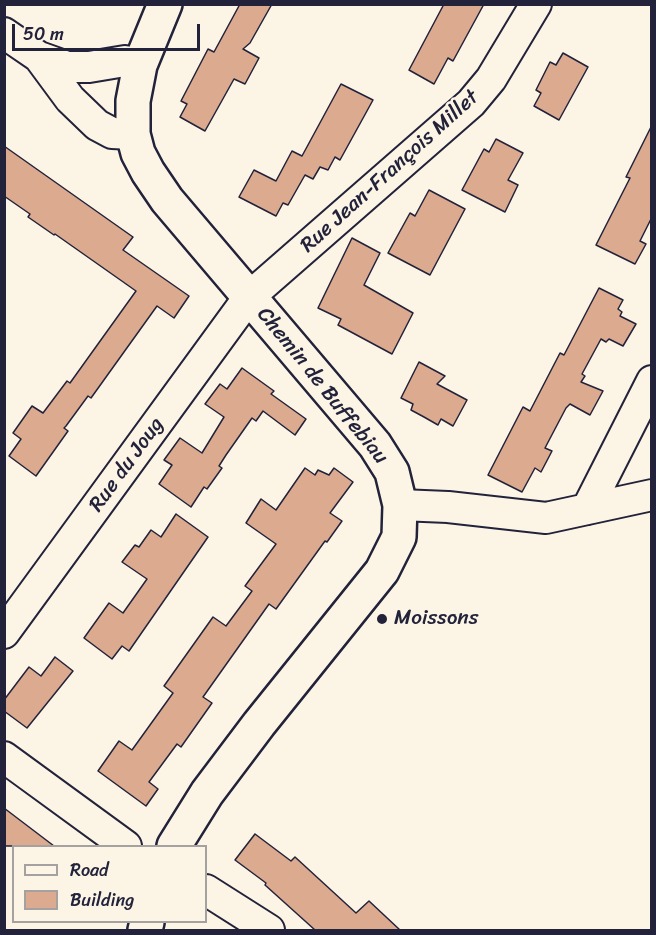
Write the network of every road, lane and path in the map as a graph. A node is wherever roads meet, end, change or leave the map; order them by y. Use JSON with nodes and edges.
{"nodes":[{"id":1,"x":165,"y":4,"type":"edge"},
{"id":2,"x":536,"y":4,"type":"edge"},
{"id":3,"x":4,"y":33,"type":"edge"},
{"id":4,"x":39,"y":57,"type":"junction"},
{"id":5,"x":140,"y":65,"type":"junction"},
{"id":6,"x":133,"y":134,"type":"junction"},
{"id":7,"x":249,"y":297,"type":"junction"},
{"id":8,"x":651,"y":381,"type":"edge"},
{"id":9,"x":651,"y":495,"type":"edge"},
{"id":10,"x":400,"y":505,"type":"junction"},
{"id":11,"x":587,"y":509,"type":"junction"},
{"id":12,"x":4,"y":633,"type":"edge"},
{"id":13,"x":4,"y":757,"type":"edge"},
{"id":14,"x":125,"y":845,"type":"edge"},
{"id":15,"x":175,"y":845,"type":"edge"},
{"id":16,"x":207,"y":891,"type":"edge"},
{"id":17,"x":269,"y":930,"type":"edge"}],
"edges":[{"from":1,"to":5,"type":"street","name":"Chemin de Buffebiau"},
{"from":2,"to":7,"type":"street","name":"Rue Jean-François Millet"},
{"from":3,"to":4,"type":"street"},
{"from":4,"to":5,"type":"street"},
{"from":4,"to":6,"type":"street"},
{"from":5,"to":6,"type":"street","name":"Chemin de Buffebiau"},
{"from":6,"to":7,"type":"street","name":"Chemin de Buffebiau"},
{"from":7,"to":10,"type":"street","name":"Chemin de Buffebiau"},
{"from":7,"to":12,"type":"street","name":"Rue du Joug"},
{"from":8,"to":11,"type":"street"},
{"from":9,"to":11,"type":"street"},
{"from":10,"to":11,"type":"street"},
{"from":10,"to":15,"type":"street","name":"Chemin de Buffebiau"},
{"from":13,"to":14,"type":"street"},
{"from":16,"to":17,"type":"street"}]}
